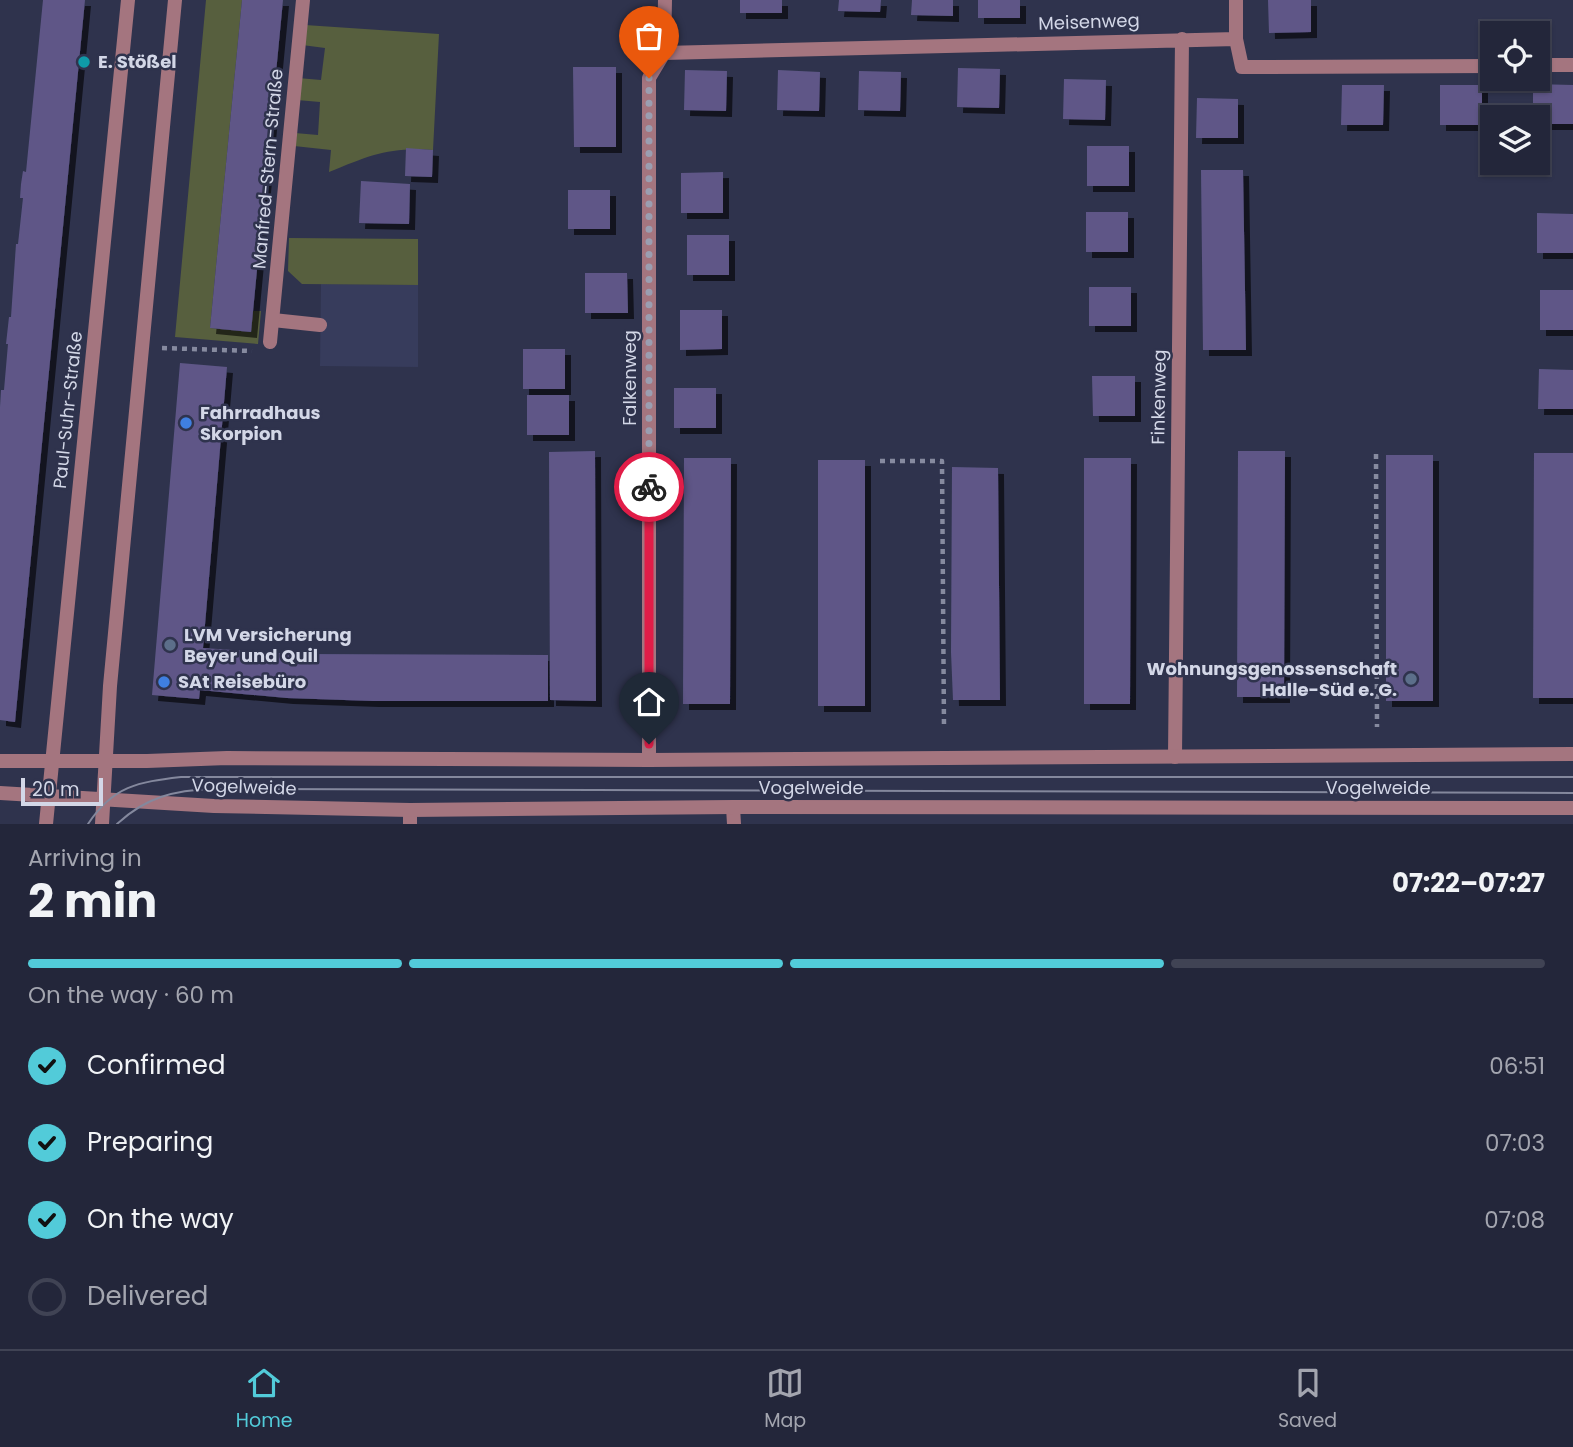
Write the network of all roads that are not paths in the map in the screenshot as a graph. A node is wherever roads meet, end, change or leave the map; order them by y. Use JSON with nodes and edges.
{"nodes":[{"id":1,"x":128,"y":0,"type":"edge"},
{"id":2,"x":175,"y":0,"type":"edge"},
{"id":3,"x":303,"y":0,"type":"edge"},
{"id":4,"x":665,"y":0,"type":"edge"},
{"id":5,"x":1236,"y":0,"type":"edge"},
{"id":6,"x":1182,"y":38,"type":"junction"},
{"id":7,"x":1236,"y":39,"type":"junction"},
{"id":8,"x":664,"y":53,"type":"junction"},
{"id":9,"x":1480,"y":65,"type":"edge"},
{"id":10,"x":1550,"y":65,"type":"edge"},
{"id":11,"x":1573,"y":65,"type":"edge"},
{"id":12,"x":273,"y":320,"type":"junction"},
{"id":13,"x":320,"y":325,"type":"dead end"},
{"id":14,"x":270,"y":342,"type":"road end"},
{"id":15,"x":1573,"y":754,"type":"edge"},
{"id":16,"x":1175,"y":757,"type":"junction"},
{"id":17,"x":649,"y":760,"type":"junction"},
{"id":18,"x":0,"y":761,"type":"edge"},
{"id":19,"x":52,"y":761,"type":"junction"},
{"id":20,"x":105,"y":761,"type":"junction"},
{"id":21,"x":0,"y":793,"type":"edge"},
{"id":22,"x":49,"y":796,"type":"junction"},
{"id":23,"x":103,"y":799,"type":"junction"},
{"id":24,"x":733,"y":807,"type":"junction"},
{"id":25,"x":1573,"y":808,"type":"edge"},
{"id":26,"x":410,"y":817,"type":"edge"},
{"id":27,"x":46,"y":824,"type":"edge"},
{"id":28,"x":102,"y":824,"type":"edge"},
{"id":29,"x":734,"y":824,"type":"edge"}],
"edges":[{"from":1,"to":19,"type":"street","name":"Paul-Suhr-Straße"},
{"from":2,"to":20,"type":"street"},
{"from":3,"to":12,"type":"street","name":"Manfred-Stern-Straße"},
{"from":4,"to":8,"type":"street","name":"Falkenweg"},
{"from":5,"to":7,"type":"street"},
{"from":6,"to":7,"type":"street","name":"Meisenweg"},
{"from":6,"to":8,"type":"street","name":"Meisenweg"},
{"from":6,"to":16,"type":"street","name":"Finkenweg"},
{"from":7,"to":9,"type":"street"},
{"from":8,"to":17,"type":"street","name":"Falkenweg"},
{"from":10,"to":11,"type":"street"},
{"from":12,"to":13,"type":"street"},
{"from":12,"to":14,"type":"street","name":"Manfred-Stern-Straße"},
{"from":15,"to":16,"type":"street","name":"Vogelweide"},
{"from":16,"to":17,"type":"street","name":"Vogelweide"},
{"from":17,"to":20,"type":"street","name":"Vogelweide"},
{"from":18,"to":19,"type":"street","name":"Vogelweide"},
{"from":19,"to":20,"type":"street","name":"Vogelweide"},
{"from":19,"to":22,"type":"street","name":"Paul-Suhr-Straße"},
{"from":20,"to":23,"type":"street"},
{"from":21,"to":22,"type":"street","name":"Vogelweide"},
{"from":22,"to":23,"type":"street","name":"Vogelweide"},
{"from":22,"to":27,"type":"street","name":"Paul-Suhr-Straße"},
{"from":23,"to":26,"type":"street","name":"Vogelweide"},
{"from":23,"to":28,"type":"street"},
{"from":24,"to":25,"type":"street","name":"Vogelweide"},
{"from":24,"to":26,"type":"street","name":"Vogelweide"},
{"from":24,"to":29,"type":"street"}]}
